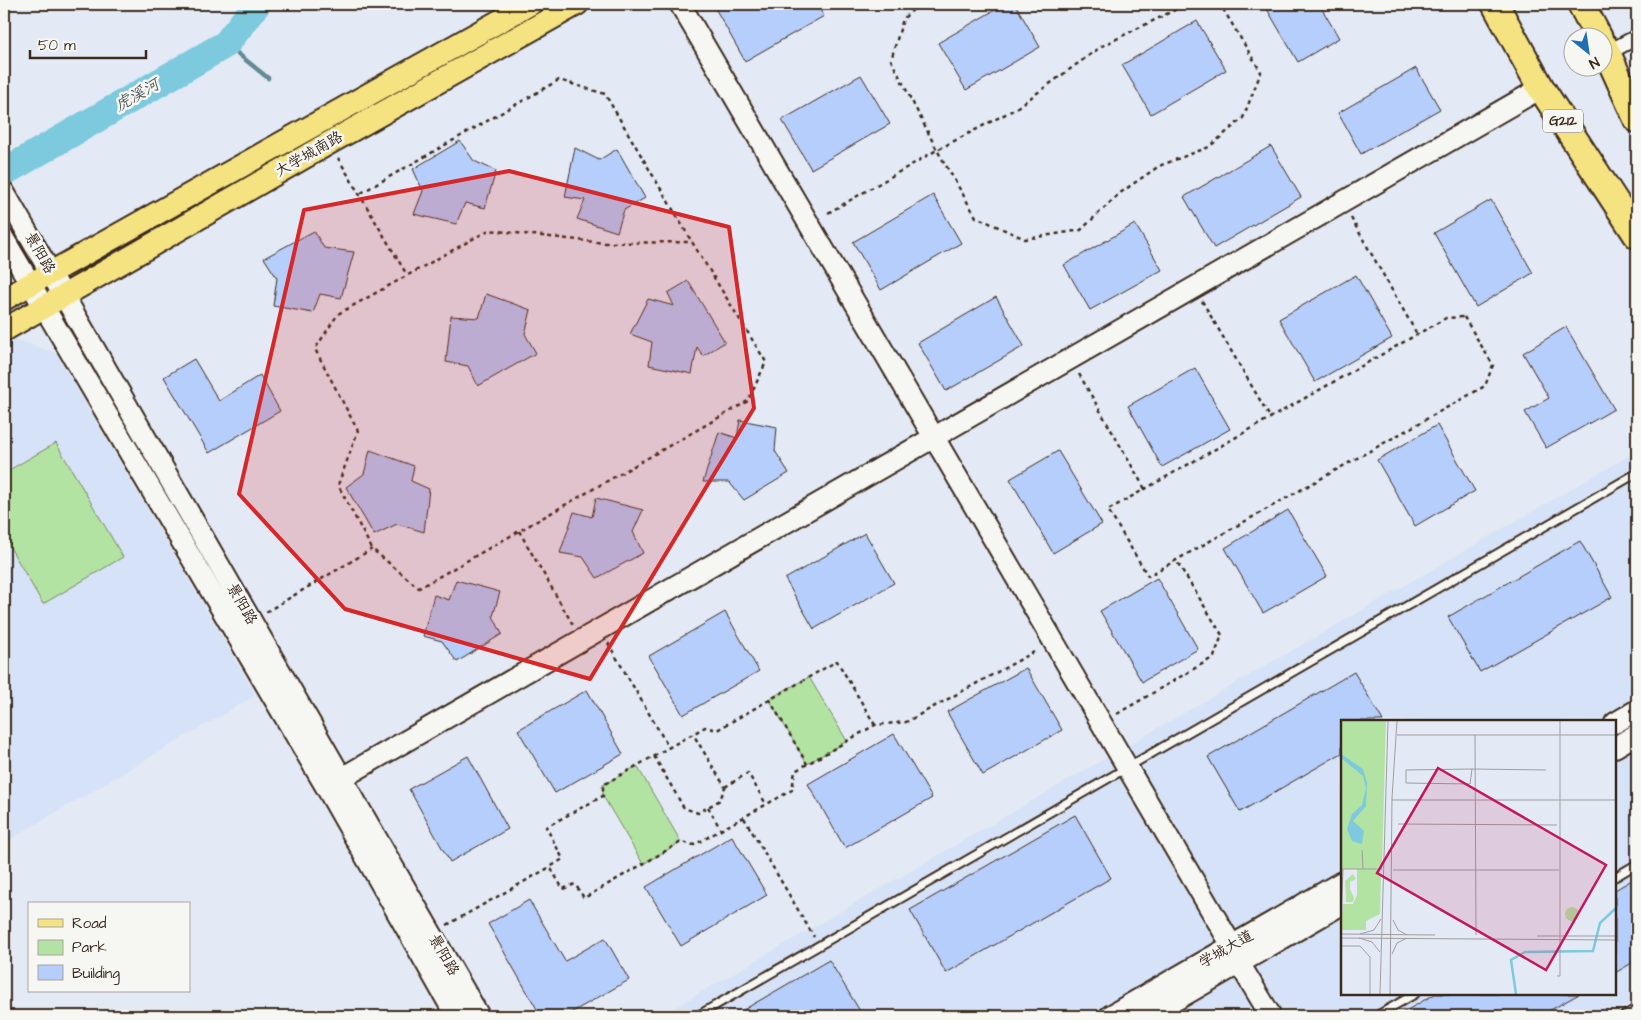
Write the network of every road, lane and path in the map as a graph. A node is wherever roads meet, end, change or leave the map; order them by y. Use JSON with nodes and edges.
{"nodes":[{"id":1,"x":530,"y":4,"type":"edge"},
{"id":2,"x":577,"y":4,"type":"edge"},
{"id":3,"x":680,"y":4,"type":"edge"},
{"id":4,"x":919,"y":4,"type":"edge"},
{"id":5,"x":1186,"y":4,"type":"edge"},
{"id":6,"x":1220,"y":4,"type":"edge"},
{"id":7,"x":1495,"y":4,"type":"edge"},
{"id":8,"x":1581,"y":4,"type":"edge"},
{"id":9,"x":1594,"y":28,"type":"edge"},
{"id":10,"x":1637,"y":36,"type":"edge"},
{"id":11,"x":1614,"y":43,"type":"edge"},
{"id":12,"x":1614,"y":70,"type":"edge"},
{"id":13,"x":1541,"y":88,"type":"junction"},
{"id":14,"x":1637,"y":119,"type":"edge"},
{"id":15,"x":329,"y":143,"type":"junction"},
{"id":16,"x":937,"y":150,"type":"junction"},
{"id":17,"x":4,"y":192,"type":"edge"},
{"id":18,"x":361,"y":193,"type":"junction"},
{"id":19,"x":1342,"y":202,"type":"junction"},
{"id":20,"x":828,"y":213,"type":"dead end"},
{"id":21,"x":1637,"y":235,"type":"edge"},
{"id":22,"x":4,"y":239,"type":"edge"},
{"id":23,"x":692,"y":242,"type":"junction"},
{"id":24,"x":51,"y":272,"type":"junction"},
{"id":25,"x":407,"y":275,"type":"junction"},
{"id":26,"x":30,"y":284,"type":"junction"},
{"id":27,"x":1194,"y":287,"type":"junction"},
{"id":28,"x":64,"y":296,"type":"junction"},
{"id":29,"x":4,"y":299,"type":"edge"},
{"id":30,"x":43,"y":307,"type":"junction"},
{"id":31,"x":4,"y":330,"type":"edge"},
{"id":32,"x":1417,"y":334,"type":"junction"},
{"id":33,"x":1070,"y":359,"type":"junction"},
{"id":34,"x":1271,"y":418,"type":"junction"},
{"id":35,"x":934,"y":437,"type":"junction"},
{"id":36,"x":1637,"y":474,"type":"edge"},
{"id":37,"x":1145,"y":489,"type":"junction"},
{"id":38,"x":519,"y":531,"type":"junction"},
{"id":39,"x":372,"y":549,"type":"junction"},
{"id":40,"x":1176,"y":560,"type":"junction"},
{"id":41,"x":252,"y":621,"type":"junction"},
{"id":42,"x":600,"y":629,"type":"junction"},
{"id":43,"x":581,"y":640,"type":"junction"},
{"id":44,"x":1034,"y":652,"type":"dead end"},
{"id":45,"x":769,"y":699,"type":"junction"},
{"id":46,"x":1637,"y":710,"type":"edge"},
{"id":47,"x":1101,"y":723,"type":"junction"},
{"id":48,"x":1616,"y":723,"type":"edge"},
{"id":49,"x":875,"y":726,"type":"junction"},
{"id":50,"x":693,"y":734,"type":"junction"},
{"id":51,"x":1637,"y":734,"type":"edge"},
{"id":52,"x":1616,"y":746,"type":"edge"},
{"id":53,"x":669,"y":748,"type":"junction"},
{"id":54,"x":654,"y":756,"type":"junction"},
{"id":55,"x":807,"y":764,"type":"junction"},
{"id":56,"x":1127,"y":767,"type":"junction"},
{"id":57,"x":334,"y":782,"type":"junction"},
{"id":58,"x":725,"y":787,"type":"junction"},
{"id":59,"x":767,"y":805,"type":"junction"},
{"id":60,"x":708,"y":807,"type":"junction"},
{"id":61,"x":744,"y":818,"type":"junction"},
{"id":62,"x":722,"y":830,"type":"junction"},
{"id":63,"x":1637,"y":864,"type":"edge"},
{"id":64,"x":550,"y":866,"type":"junction"},
{"id":65,"x":1616,"y":876,"type":"edge"},
{"id":66,"x":1341,"y":883,"type":"edge"},
{"id":67,"x":1341,"y":904,"type":"edge"},
{"id":68,"x":432,"y":934,"type":"junction"},
{"id":69,"x":819,"y":946,"type":"junction"},
{"id":70,"x":1236,"y":955,"type":"junction"},
{"id":71,"x":1413,"y":995,"type":"edge"},
{"id":72,"x":1637,"y":1008,"type":"edge"},
{"id":73,"x":456,"y":1016,"type":"edge"},
{"id":74,"x":479,"y":1016,"type":"edge"},
{"id":75,"x":697,"y":1016,"type":"edge"},
{"id":76,"x":1110,"y":1016,"type":"edge"},
{"id":77,"x":1148,"y":1016,"type":"edge"},
{"id":78,"x":1271,"y":1016,"type":"edge"},
{"id":79,"x":1376,"y":1016,"type":"edge"},
{"id":80,"x":1623,"y":1016,"type":"edge"}],
"edges":[{"from":1,"to":24,"type":"main road","name":"大学城南路"},
{"from":2,"to":15,"type":"main road","name":"大学城南路"},
{"from":3,"to":35,"type":"street"},
{"from":4,"to":16,"type":"path"},
{"from":5,"to":16,"type":"path"},
{"from":6,"to":16,"type":"path"},
{"from":7,"to":13,"type":"highway","number":"G212"},
{"from":8,"to":9,"type":"highway"},
{"from":10,"to":11,"type":"street"},
{"from":12,"to":14,"type":"highway"},
{"from":13,"to":19,"type":"street"},
{"from":13,"to":21,"type":"highway","number":"G212"},
{"from":15,"to":18,"type":"path"},
{"from":15,"to":28,"type":"main road","name":"大学城南路"},
{"from":16,"to":20,"type":"path"},
{"from":17,"to":24,"type":"street","name":"景阳路"},
{"from":18,"to":23,"type":"path"},
{"from":18,"to":25,"type":"path"},
{"from":19,"to":27,"type":"street"},
{"from":19,"to":32,"type":"path"},
{"from":22,"to":26,"type":"street","name":"景阳路"},
{"from":23,"to":25,"type":"path"},
{"from":23,"to":38,"type":"path"},
{"from":24,"to":26,"type":"main road","name":"大学城南路"},
{"from":24,"to":28,"type":"street","name":"景阳路"},
{"from":25,"to":39,"type":"path"},
{"from":26,"to":29,"type":"main road","name":"大学城南路"},
{"from":26,"to":30,"type":"street","name":"景阳路"},
{"from":27,"to":33,"type":"street"},
{"from":27,"to":34,"type":"path"},
{"from":28,"to":30,"type":"main road","name":"大学城南路"},
{"from":28,"to":41,"type":"street","name":"景阳路"},
{"from":30,"to":31,"type":"main road","name":"大学城南路"},
{"from":30,"to":57,"type":"street","name":"景阳路"},
{"from":32,"to":34,"type":"path"},
{"from":32,"to":40,"type":"path"},
{"from":33,"to":35,"type":"street"},
{"from":33,"to":37,"type":"path"},
{"from":34,"to":37,"type":"path"},
{"from":35,"to":42,"type":"street"},
{"from":35,"to":47,"type":"street"},
{"from":36,"to":56,"type":"lane"},
{"from":37,"to":40,"type":"path"},
{"from":38,"to":39,"type":"path"},
{"from":38,"to":43,"type":"path"},
{"from":39,"to":41,"type":"path"},
{"from":40,"to":47,"type":"path"},
{"from":41,"to":57,"type":"street","name":"景阳路"},
{"from":42,"to":43,"type":"street"},
{"from":42,"to":53,"type":"path"},
{"from":43,"to":57,"type":"street"},
{"from":44,"to":49,"type":"path"},
{"from":45,"to":49,"type":"path"},
{"from":45,"to":50,"type":"path"},
{"from":45,"to":55,"type":"path"},
{"from":46,"to":48,"type":"street"},
{"from":47,"to":56,"type":"street"},
{"from":49,"to":55,"type":"path"},
{"from":50,"to":53,"type":"path"},
{"from":50,"to":58,"type":"path"},
{"from":51,"to":52,"type":"street"},
{"from":53,"to":54,"type":"path"},
{"from":54,"to":60,"type":"path"},
{"from":54,"to":64,"type":"path"},
{"from":55,"to":59,"type":"path"},
{"from":56,"to":69,"type":"lane"},
{"from":56,"to":70,"type":"street"},
{"from":57,"to":68,"type":"street","name":"景阳路"},
{"from":57,"to":73,"type":"street","name":"景阳路"},
{"from":58,"to":59,"type":"path"},
{"from":58,"to":60,"type":"path"},
{"from":59,"to":61,"type":"path"},
{"from":60,"to":62,"type":"path"},
{"from":61,"to":62,"type":"path"},
{"from":61,"to":69,"type":"path"},
{"from":62,"to":64,"type":"path"},
{"from":63,"to":65,"type":"lane"},
{"from":64,"to":68,"type":"path"},
{"from":66,"to":70,"type":"street","name":"学城大道"},
{"from":67,"to":70,"type":"street","name":"学城大道"},
{"from":68,"to":74,"type":"street","name":"景阳路"},
{"from":69,"to":75,"type":"lane"},
{"from":70,"to":76,"type":"street","name":"学城大道"},
{"from":70,"to":77,"type":"street","name":"学城大道"},
{"from":70,"to":78,"type":"street"},
{"from":71,"to":79,"type":"lane"},
{"from":72,"to":80,"type":"lane"}]}
